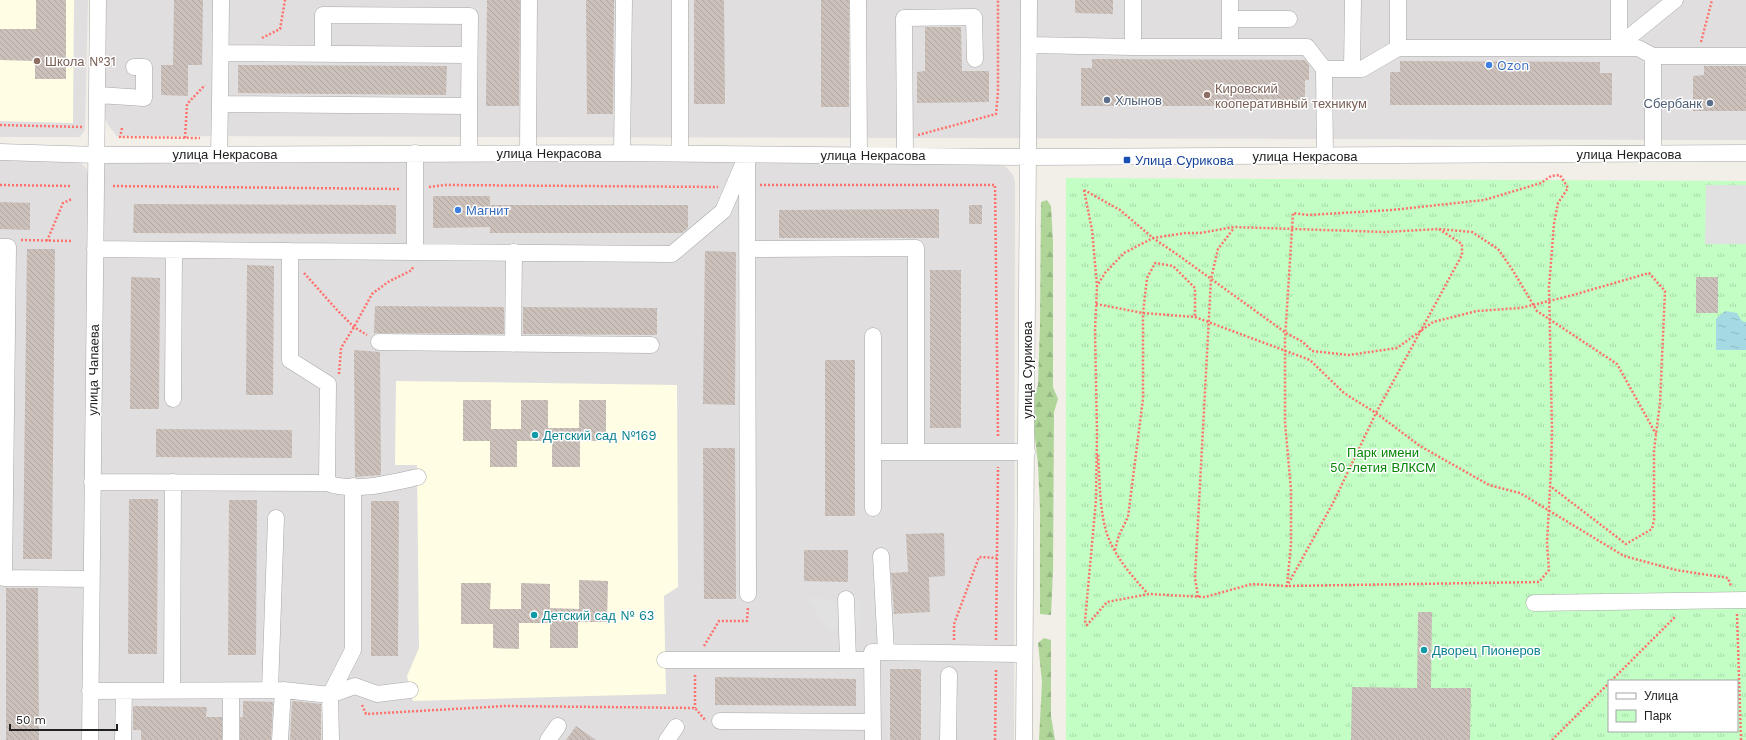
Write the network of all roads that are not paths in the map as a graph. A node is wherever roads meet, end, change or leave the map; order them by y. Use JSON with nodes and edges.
{"nodes":[{"id":1,"x":98,"y":0,"type":"edge"},
{"id":2,"x":221,"y":0,"type":"edge"},
{"id":3,"x":529,"y":0,"type":"edge"},
{"id":4,"x":624,"y":0,"type":"edge"},
{"id":5,"x":680,"y":0,"type":"edge"},
{"id":6,"x":858,"y":0,"type":"edge"},
{"id":7,"x":1029,"y":0,"type":"edge"},
{"id":8,"x":1133,"y":0,"type":"edge"},
{"id":9,"x":1230,"y":0,"type":"edge"},
{"id":10,"x":1353,"y":0,"type":"edge"},
{"id":11,"x":1398,"y":0,"type":"edge"},
{"id":12,"x":1619,"y":0,"type":"edge"},
{"id":13,"x":1675,"y":0,"type":"edge"},
{"id":14,"x":1230,"y":19,"type":"junction"},
{"id":15,"x":1289,"y":19,"type":"dead end"},
{"id":16,"x":1029,"y":45,"type":"junction"},
{"id":17,"x":1133,"y":47,"type":"junction"},
{"id":18,"x":1230,"y":47,"type":"junction"},
{"id":19,"x":1398,"y":48,"type":"junction"},
{"id":20,"x":1619,"y":48,"type":"junction"},
{"id":21,"x":221,"y":53,"type":"junction"},
{"id":22,"x":323,"y":54,"type":"junction"},
{"id":23,"x":469,"y":55,"type":"junction"},
{"id":24,"x":1654,"y":56,"type":"junction"},
{"id":25,"x":1746,"y":56,"type":"edge"},
{"id":26,"x":975,"y":59,"type":"dead end"},
{"id":27,"x":134,"y":67,"type":"dead end"},
{"id":28,"x":1324,"y":69,"type":"junction"},
{"id":29,"x":1352,"y":69,"type":"junction"},
{"id":30,"x":98,"y":95,"type":"junction"},
{"id":31,"x":220,"y":104,"type":"junction"},
{"id":32,"x":469,"y":106,"type":"junction"},
{"id":33,"x":0,"y":152,"type":"edge"},
{"id":34,"x":416,"y":153,"type":"junction"},
{"id":35,"x":469,"y":153,"type":"junction"},
{"id":36,"x":528,"y":153,"type":"junction"},
{"id":37,"x":622,"y":153,"type":"junction"},
{"id":38,"x":1746,"y":153,"type":"edge"},
{"id":39,"x":219,"y":154,"type":"junction"},
{"id":40,"x":680,"y":154,"type":"junction"},
{"id":41,"x":1653,"y":154,"type":"junction"},
{"id":42,"x":97,"y":155,"type":"junction"},
{"id":43,"x":747,"y":155,"type":"junction"},
{"id":44,"x":859,"y":155,"type":"junction"},
{"id":45,"x":905,"y":155,"type":"junction"},
{"id":46,"x":1325,"y":156,"type":"junction"},
{"id":47,"x":1029,"y":157,"type":"junction"},
{"id":48,"x":741,"y":184,"type":"junction"},
{"id":49,"x":7,"y":244,"type":"edge"},
{"id":50,"x":748,"y":248,"type":"junction"},
{"id":51,"x":95,"y":249,"type":"junction"},
{"id":52,"x":174,"y":250,"type":"junction"},
{"id":53,"x":290,"y":251,"type":"junction"},
{"id":54,"x":415,"y":252,"type":"junction"},
{"id":55,"x":514,"y":252,"type":"junction"},
{"id":56,"x":873,"y":336,"type":"dead end"},
{"id":57,"x":379,"y":342,"type":"road end"},
{"id":58,"x":513,"y":344,"type":"junction"},
{"id":59,"x":651,"y":345,"type":"dead end"},
{"id":60,"x":173,"y":399,"type":"dead end"},
{"id":61,"x":873,"y":452,"type":"junction"},
{"id":62,"x":916,"y":452,"type":"junction"},
{"id":63,"x":1026,"y":452,"type":"junction"},
{"id":64,"x":418,"y":477,"type":"dead end"},
{"id":65,"x":92,"y":482,"type":"junction"},
{"id":66,"x":172,"y":482,"type":"junction"},
{"id":67,"x":327,"y":483,"type":"junction"},
{"id":68,"x":353,"y":486,"type":"junction"},
{"id":69,"x":2,"y":498,"type":"edge"},
{"id":70,"x":873,"y":508,"type":"dead end"},
{"id":71,"x":276,"y":518,"type":"dead end"},
{"id":72,"x":881,"y":556,"type":"dead end"},
{"id":73,"x":2,"y":578,"type":"edge"},
{"id":74,"x":91,"y":579,"type":"junction"},
{"id":75,"x":748,"y":594,"type":"road end"},
{"id":76,"x":846,"y":599,"type":"dead end"},
{"id":77,"x":1741,"y":600,"type":"edge"},
{"id":78,"x":1534,"y":603,"type":"dead end"},
{"id":79,"x":1024,"y":654,"type":"junction"},
{"id":80,"x":879,"y":656,"type":"junction"},
{"id":81,"x":665,"y":660,"type":"dead end"},
{"id":82,"x":848,"y":660,"type":"junction"},
{"id":83,"x":949,"y":675,"type":"dead end"},
{"id":84,"x":276,"y":690,"type":"junction"},
{"id":85,"x":410,"y":690,"type":"dead end"},
{"id":86,"x":90,"y":691,"type":"junction"},
{"id":87,"x":124,"y":691,"type":"junction"},
{"id":88,"x":172,"y":691,"type":"junction"},
{"id":89,"x":231,"y":691,"type":"junction"},
{"id":90,"x":330,"y":695,"type":"junction"},
{"id":91,"x":873,"y":722,"type":"junction"},
{"id":92,"x":715,"y":723,"type":"road end"},
{"id":93,"x":558,"y":726,"type":"dead end"},
{"id":94,"x":90,"y":740,"type":"edge"},
{"id":95,"x":123,"y":740,"type":"edge"},
{"id":96,"x":231,"y":740,"type":"edge"},
{"id":97,"x":280,"y":740,"type":"edge"},
{"id":98,"x":330,"y":740,"type":"edge"},
{"id":99,"x":548,"y":740,"type":"edge"},
{"id":100,"x":873,"y":740,"type":"edge"},
{"id":101,"x":948,"y":740,"type":"edge"},
{"id":102,"x":1024,"y":740,"type":"edge"}],
"edges":[{"from":1,"to":30,"type":"street","name":"улица Чапаева"},
{"from":2,"to":21,"type":"street"},
{"from":3,"to":36,"type":"street"},
{"from":4,"to":37,"type":"street"},
{"from":5,"to":40,"type":"street"},
{"from":6,"to":44,"type":"street"},
{"from":7,"to":16,"type":"street","name":"улица Сурикова"},
{"from":8,"to":17,"type":"street"},
{"from":9,"to":14,"type":"street"},
{"from":10,"to":29,"type":"street"},
{"from":11,"to":19,"type":"street"},
{"from":12,"to":20,"type":"street"},
{"from":13,"to":20,"type":"street"},
{"from":14,"to":15,"type":"street"},
{"from":14,"to":18,"type":"street"},
{"from":16,"to":17,"type":"street"},
{"from":16,"to":47,"type":"street","name":"улица Сурикова"},
{"from":17,"to":18,"type":"street"},
{"from":18,"to":28,"type":"street"},
{"from":19,"to":20,"type":"street"},
{"from":19,"to":29,"type":"street"},
{"from":20,"to":24,"type":"street"},
{"from":21,"to":22,"type":"street"},
{"from":21,"to":31,"type":"street"},
{"from":22,"to":23,"type":"street"},
{"from":22,"to":23,"type":"street"},
{"from":23,"to":32,"type":"street"},
{"from":24,"to":25,"type":"street"},
{"from":24,"to":41,"type":"street"},
{"from":26,"to":45,"type":"street"},
{"from":27,"to":30,"type":"street"},
{"from":28,"to":29,"type":"street"},
{"from":28,"to":46,"type":"street"},
{"from":30,"to":42,"type":"street","name":"улица Чапаева"},
{"from":31,"to":32,"type":"street"},
{"from":31,"to":39,"type":"street"},
{"from":32,"to":35,"type":"street"},
{"from":33,"to":42,"type":"street","name":"улица Некрасова"},
{"from":34,"to":35,"type":"street","name":"улица Некрасова"},
{"from":34,"to":39,"type":"street","name":"улица Некрасова"},
{"from":34,"to":54,"type":"street"},
{"from":35,"to":36,"type":"street","name":"улица Некрасова"},
{"from":36,"to":37,"type":"street","name":"улица Некрасова"},
{"from":37,"to":40,"type":"street","name":"улица Некрасова"},
{"from":38,"to":41,"type":"street","name":"улица Некрасова"},
{"from":39,"to":42,"type":"street","name":"улица Некрасова"},
{"from":40,"to":43,"type":"street","name":"улица Некрасова"},
{"from":41,"to":46,"type":"street","name":"улица Некрасова"},
{"from":42,"to":51,"type":"street","name":"улица Чапаева"},
{"from":43,"to":44,"type":"street","name":"улица Некрасова"},
{"from":43,"to":48,"type":"street"},
{"from":44,"to":45,"type":"street","name":"улица Некрасова"},
{"from":45,"to":47,"type":"street","name":"улица Некрасова"},
{"from":46,"to":47,"type":"street","name":"улица Некрасова"},
{"from":47,"to":63,"type":"street","name":"улица Сурикова"},
{"from":48,"to":50,"type":"street"},
{"from":48,"to":55,"type":"street"},
{"from":49,"to":69,"type":"street"},
{"from":50,"to":62,"type":"street"},
{"from":50,"to":75,"type":"street"},
{"from":51,"to":52,"type":"street"},
{"from":51,"to":65,"type":"street","name":"улица Чапаева"},
{"from":52,"to":53,"type":"street"},
{"from":52,"to":60,"type":"street"},
{"from":53,"to":54,"type":"street"},
{"from":53,"to":67,"type":"street"},
{"from":54,"to":55,"type":"street"},
{"from":55,"to":58,"type":"street"},
{"from":56,"to":61,"type":"street"},
{"from":57,"to":58,"type":"street"},
{"from":58,"to":59,"type":"street"},
{"from":61,"to":62,"type":"street"},
{"from":61,"to":70,"type":"street"},
{"from":62,"to":63,"type":"street"},
{"from":63,"to":79,"type":"street","name":"улица Сурикова"},
{"from":64,"to":68,"type":"street"},
{"from":65,"to":66,"type":"street"},
{"from":65,"to":74,"type":"street","name":"улица Чапаева"},
{"from":66,"to":67,"type":"street"},
{"from":66,"to":88,"type":"street"},
{"from":67,"to":68,"type":"street"},
{"from":68,"to":90,"type":"street"},
{"from":69,"to":73,"type":"street"},
{"from":71,"to":84,"type":"street"},
{"from":72,"to":80,"type":"street"},
{"from":73,"to":74,"type":"street"},
{"from":74,"to":86,"type":"street","name":"улица Чапаева"},
{"from":76,"to":82,"type":"street"},
{"from":77,"to":78,"type":"street"},
{"from":79,"to":80,"type":"street"},
{"from":79,"to":102,"type":"street","name":"улица Сурикова"},
{"from":80,"to":82,"type":"street"},
{"from":80,"to":91,"type":"street"},
{"from":81,"to":82,"type":"street"},
{"from":83,"to":101,"type":"street"},
{"from":84,"to":89,"type":"street"},
{"from":84,"to":90,"type":"street"},
{"from":84,"to":97,"type":"street"},
{"from":85,"to":90,"type":"street"},
{"from":86,"to":87,"type":"street"},
{"from":86,"to":94,"type":"street","name":"улица Чапаева"},
{"from":87,"to":88,"type":"street"},
{"from":87,"to":95,"type":"street"},
{"from":88,"to":89,"type":"street"},
{"from":89,"to":96,"type":"street"},
{"from":90,"to":98,"type":"street"},
{"from":91,"to":92,"type":"street"},
{"from":91,"to":100,"type":"street"},
{"from":93,"to":99,"type":"street"}]}
